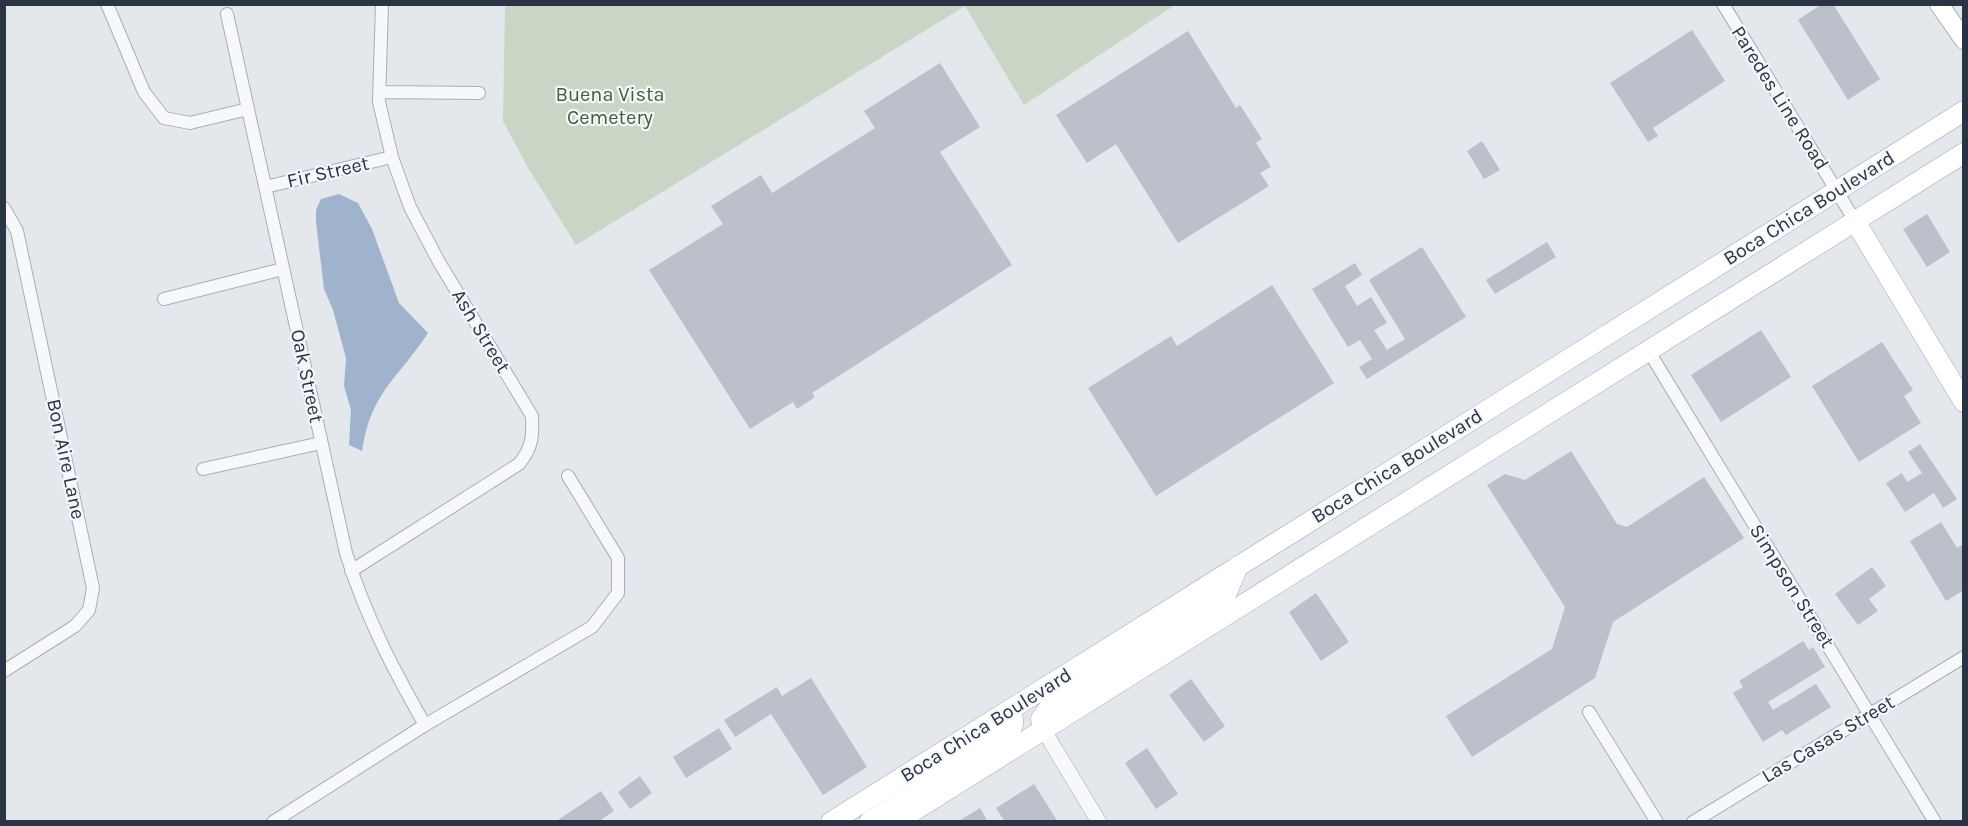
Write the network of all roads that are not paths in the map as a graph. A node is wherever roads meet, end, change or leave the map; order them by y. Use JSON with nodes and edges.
{"nodes":[{"id":1,"x":122,"y":4,"type":"edge"},
{"id":2,"x":382,"y":4,"type":"edge"},
{"id":3,"x":1723,"y":4,"type":"edge"},
{"id":4,"x":1939,"y":4,"type":"edge"},
{"id":5,"x":1950,"y":4,"type":"edge"},
{"id":6,"x":108,"y":7,"type":"edge"},
{"id":7,"x":227,"y":14,"type":"dead end"},
{"id":8,"x":1964,"y":16,"type":"edge"},
{"id":9,"x":1964,"y":40,"type":"edge"},
{"id":10,"x":380,"y":92,"type":"junction"},
{"id":11,"x":479,"y":93,"type":"dead end"},
{"id":12,"x":248,"y":109,"type":"junction"},
{"id":13,"x":1964,"y":111,"type":"edge"},
{"id":14,"x":1964,"y":153,"type":"edge"},
{"id":15,"x":392,"y":157,"type":"junction"},
{"id":16,"x":265,"y":187,"type":"junction"},
{"id":17,"x":1837,"y":191,"type":"junction"},
{"id":18,"x":4,"y":208,"type":"edge"},
{"id":19,"x":1855,"y":221,"type":"junction"},
{"id":20,"x":283,"y":269,"type":"junction"},
{"id":21,"x":164,"y":298,"type":"dead end"},
{"id":22,"x":1648,"y":350,"type":"junction"},
{"id":23,"x":1962,"y":398,"type":"edge"},
{"id":24,"x":321,"y":443,"type":"junction"},
{"id":25,"x":203,"y":469,"type":"dead end"},
{"id":26,"x":568,"y":476,"type":"dead end"},
{"id":27,"x":1238,"y":566,"type":"junction"},
{"id":28,"x":351,"y":571,"type":"junction"},
{"id":29,"x":1964,"y":657,"type":"edge"},
{"id":30,"x":4,"y":671,"type":"edge"},
{"id":31,"x":1009,"y":710,"type":"junction"},
{"id":32,"x":1589,"y":712,"type":"dead end"},
{"id":33,"x":1870,"y":712,"type":"junction"},
{"id":34,"x":425,"y":725,"type":"junction"},
{"id":35,"x":1043,"y":729,"type":"junction"},
{"id":36,"x":273,"y":822,"type":"edge"},
{"id":37,"x":831,"y":822,"type":"edge"},
{"id":38,"x":869,"y":822,"type":"edge"},
{"id":39,"x":896,"y":822,"type":"edge"},
{"id":40,"x":1099,"y":822,"type":"edge"},
{"id":41,"x":1657,"y":822,"type":"edge"},
{"id":42,"x":1693,"y":822,"type":"edge"},
{"id":43,"x":1935,"y":822,"type":"edge"}],
"edges":[{"from":1,"to":6,"type":"street"},
{"from":2,"to":10,"type":"street","name":"Ash Street"},
{"from":3,"to":17,"type":"street","name":"Paredes Line Road"},
{"from":4,"to":9,"type":"main road"},
{"from":5,"to":8,"type":"main road"},
{"from":6,"to":12,"type":"street"},
{"from":7,"to":12,"type":"street","name":"Oak Street"},
{"from":10,"to":11,"type":"street"},
{"from":10,"to":15,"type":"street","name":"Ash Street"},
{"from":12,"to":16,"type":"street","name":"Oak Street"},
{"from":13,"to":17,"type":"main road","name":"Boca Chica Boulevard"},
{"from":14,"to":19,"type":"main road","name":"Boca Chica Boulevard"},
{"from":15,"to":16,"type":"street","name":"Fir Street"},
{"from":15,"to":28,"type":"street","name":"Ash Street"},
{"from":16,"to":20,"type":"street","name":"Oak Street"},
{"from":17,"to":19,"type":"street","name":"Paredes Line Road"},
{"from":17,"to":27,"type":"main road","name":"Boca Chica Boulevard"},
{"from":18,"to":30,"type":"street","name":"Bon Aire Lane"},
{"from":19,"to":22,"type":"main road","name":"Boca Chica Boulevard"},
{"from":19,"to":23,"type":"main road"},
{"from":20,"to":21,"type":"street"},
{"from":20,"to":24,"type":"street","name":"Oak Street"},
{"from":22,"to":33,"type":"street","name":"Simpson Street"},
{"from":22,"to":35,"type":"main road","name":"Boca Chica Boulevard"},
{"from":24,"to":25,"type":"street"},
{"from":24,"to":28,"type":"street","name":"Oak Street"},
{"from":26,"to":34,"type":"street"},
{"from":27,"to":31,"type":"main road","name":"Boca Chica Boulevard"},
{"from":27,"to":35,"type":"main road"},
{"from":28,"to":34,"type":"street","name":"Oak Street"},
{"from":29,"to":33,"type":"street","name":"Las Casas Street"},
{"from":31,"to":37,"type":"main road","name":"Boca Chica Boulevard"},
{"from":31,"to":38,"type":"main road"},
{"from":32,"to":41,"type":"street"},
{"from":33,"to":42,"type":"street","name":"Las Casas Street"},
{"from":33,"to":43,"type":"street","name":"Simpson Street"},
{"from":34,"to":36,"type":"street"},
{"from":35,"to":39,"type":"main road","name":"Boca Chica Boulevard"},
{"from":35,"to":40,"type":"street"}]}
